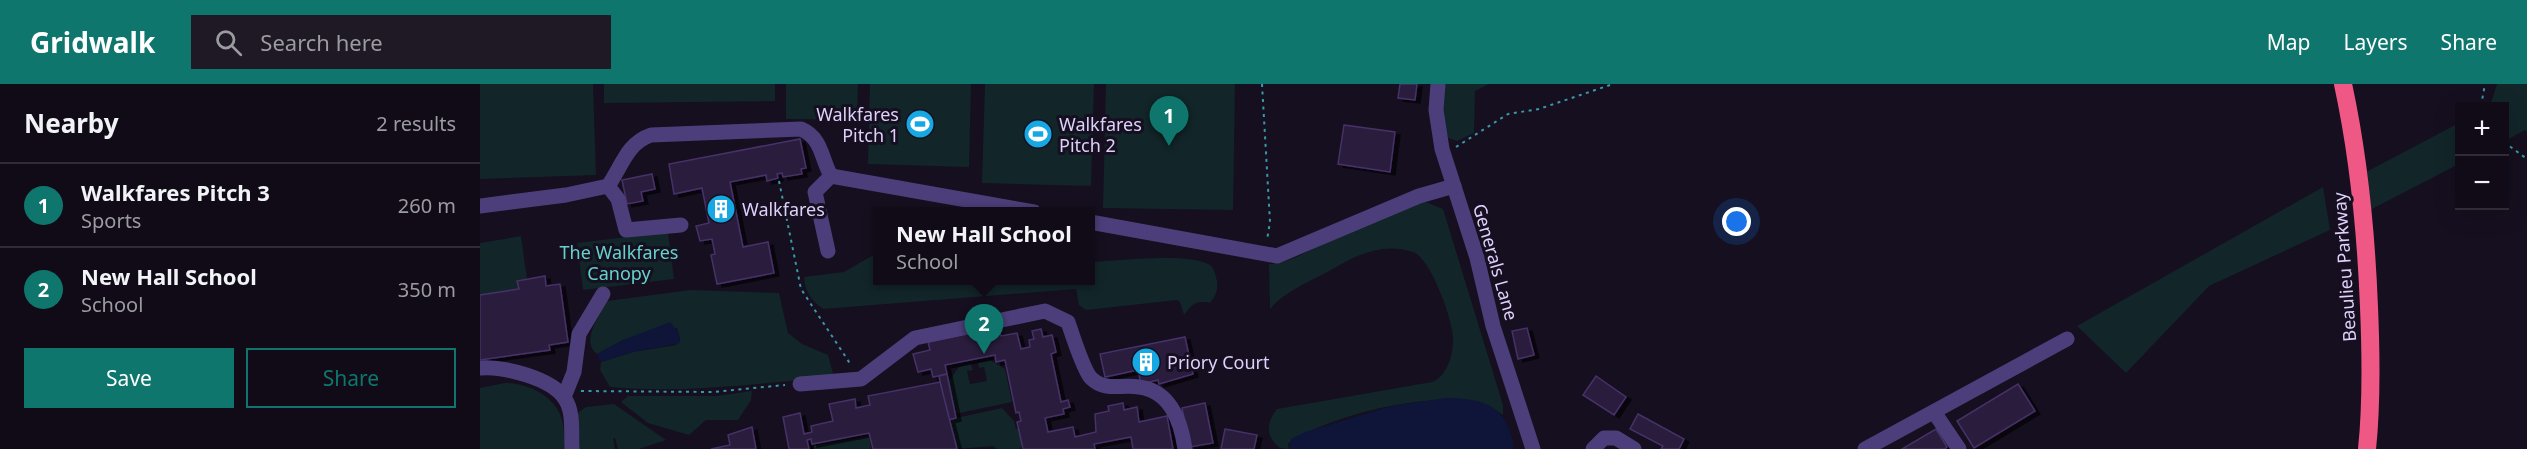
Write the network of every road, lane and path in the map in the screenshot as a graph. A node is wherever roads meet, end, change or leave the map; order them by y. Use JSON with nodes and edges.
{"nodes":[{"id":1,"x":1262,"y":84,"type":"edge"},
{"id":2,"x":1438,"y":84,"type":"edge"},
{"id":3,"x":1612,"y":84,"type":"edge"},
{"id":4,"x":2343,"y":84,"type":"edge"},
{"id":5,"x":2485,"y":84,"type":"edge"},
{"id":6,"x":2482,"y":102,"type":"edge"},
{"id":7,"x":2509,"y":145,"type":"edge"},
{"id":8,"x":1443,"y":153,"type":"junction"},
{"id":9,"x":2527,"y":159,"type":"edge"},
{"id":10,"x":831,"y":176,"type":"junction"},
{"id":11,"x":779,"y":182,"type":"dead end"},
{"id":12,"x":608,"y":186,"type":"junction"},
{"id":13,"x":1454,"y":186,"type":"junction"},
{"id":14,"x":480,"y":206,"type":"edge"},
{"id":15,"x":1006,"y":207,"type":"edge"},
{"id":16,"x":1095,"y":223,"type":"edge"},
{"id":17,"x":681,"y":225,"type":"dead end"},
{"id":18,"x":828,"y":251,"type":"dead end"},
{"id":19,"x":1264,"y":256,"type":"junction"},
{"id":20,"x":603,"y":294,"type":"dead end"},
{"id":21,"x":2067,"y":339,"type":"dead end"},
{"id":22,"x":480,"y":368,"type":"edge"},
{"id":23,"x":861,"y":379,"type":"junction"},
{"id":24,"x":800,"y":384,"type":"joint"},
{"id":25,"x":567,"y":391,"type":"junction"},
{"id":26,"x":1934,"y":412,"type":"junction"},
{"id":27,"x":572,"y":449,"type":"edge"},
{"id":28,"x":1185,"y":449,"type":"edge"},
{"id":29,"x":1533,"y":449,"type":"edge"},
{"id":30,"x":1593,"y":449,"type":"edge"},
{"id":31,"x":1634,"y":449,"type":"edge"},
{"id":32,"x":1865,"y":449,"type":"edge"},
{"id":33,"x":1959,"y":449,"type":"edge"},
{"id":34,"x":2367,"y":449,"type":"edge"}],
"edges":[{"from":1,"to":19,"type":"path"},
{"from":2,"to":8,"type":"street","name":"Generals Lane"},
{"from":3,"to":8,"type":"path"},
{"from":4,"to":34,"type":"highway","name":"Beaulieu Parkway"},
{"from":5,"to":6,"type":"path"},
{"from":7,"to":9,"type":"path"},
{"from":8,"to":13,"type":"street","name":"Generals Lane"},
{"from":10,"to":12,"type":"street"},
{"from":10,"to":15,"type":"street"},
{"from":10,"to":18,"type":"street"},
{"from":11,"to":23,"type":"path"},
{"from":12,"to":14,"type":"street"},
{"from":12,"to":17,"type":"street"},
{"from":13,"to":19,"type":"street"},
{"from":13,"to":29,"type":"street","name":"Generals Lane"},
{"from":16,"to":19,"type":"street"},
{"from":20,"to":25,"type":"street"},
{"from":21,"to":26,"type":"street"},
{"from":22,"to":25,"type":"street"},
{"from":23,"to":24,"type":"street"},
{"from":23,"to":28,"type":"street"},
{"from":24,"to":25,"type":"path"},
{"from":25,"to":27,"type":"street"},
{"from":26,"to":32,"type":"street"},
{"from":26,"to":33,"type":"street"},
{"from":30,"to":31,"type":"street"}]}
